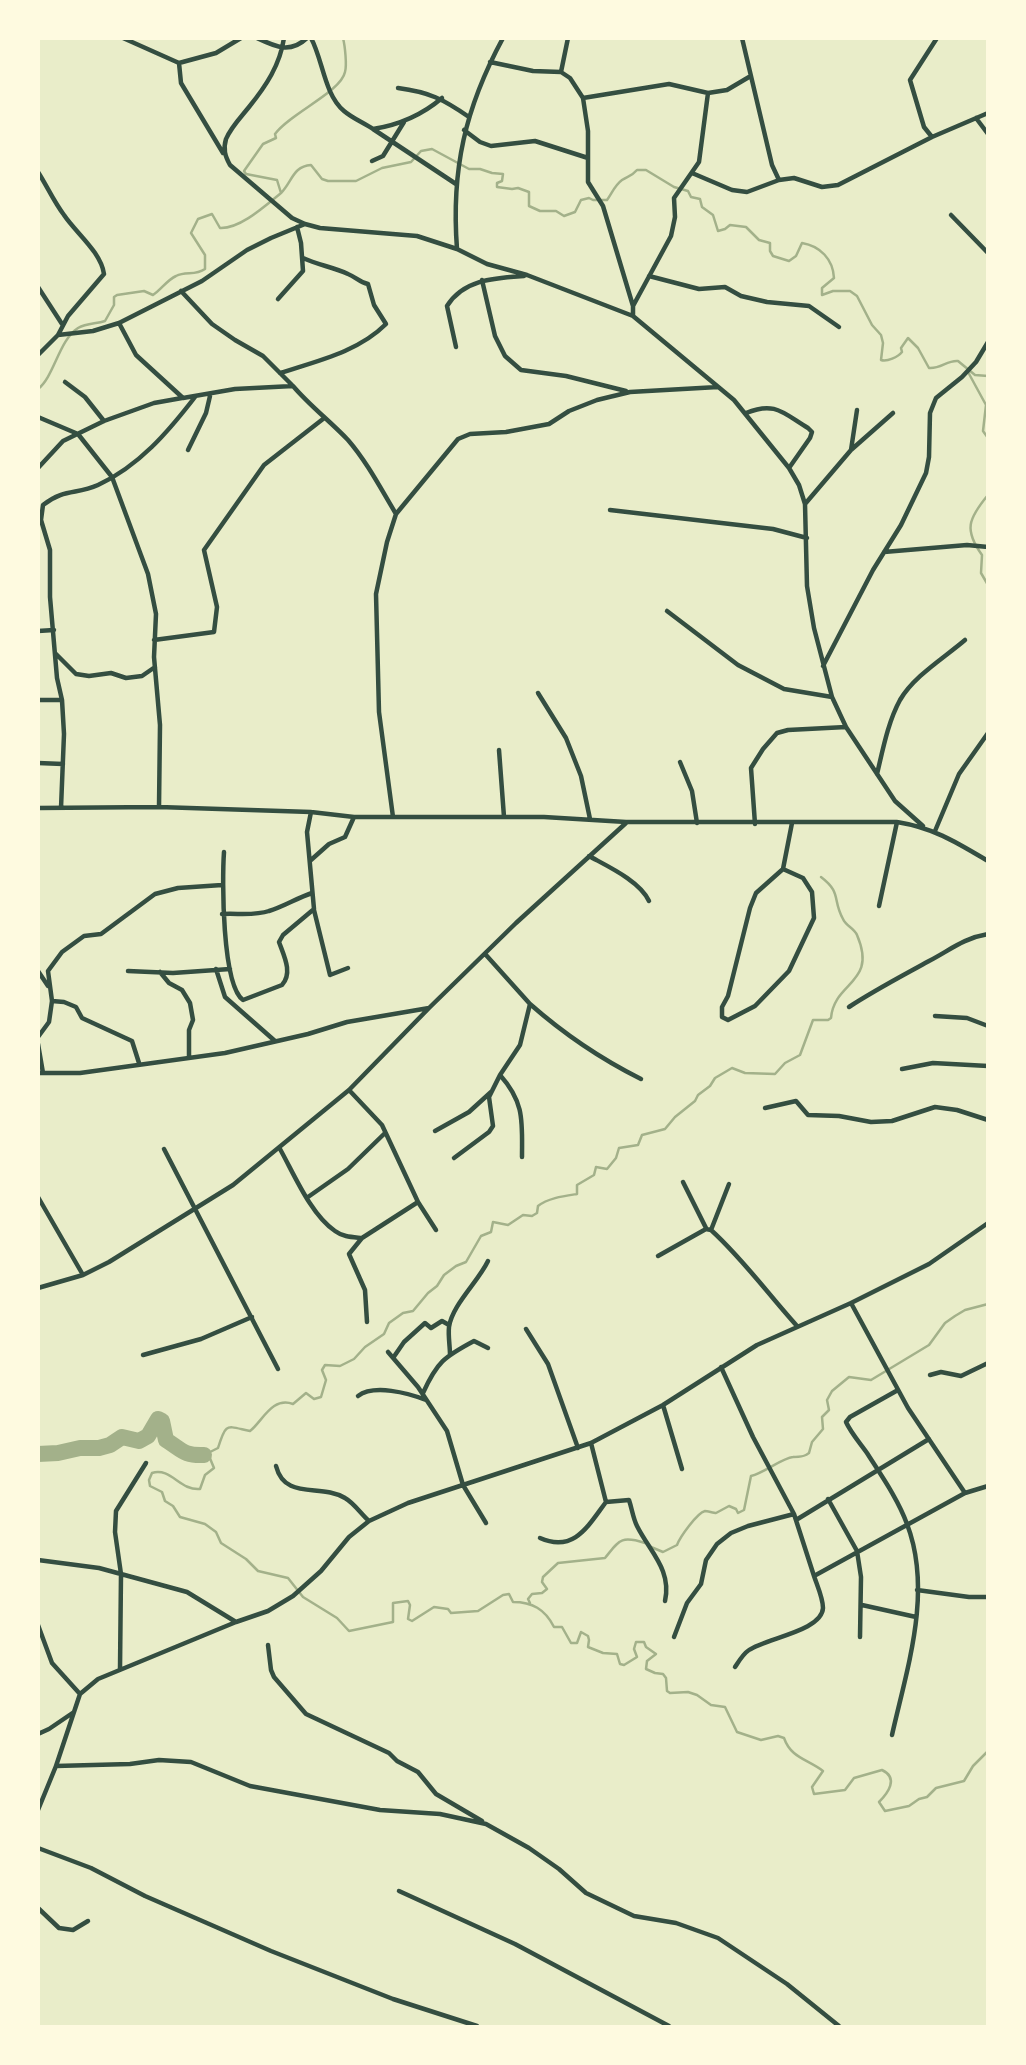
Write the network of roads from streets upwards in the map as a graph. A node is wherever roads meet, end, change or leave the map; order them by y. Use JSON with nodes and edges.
{"nodes":[{"id":1,"x":123,"y":38,"type":"edge"},
{"id":2,"x":241,"y":38,"type":"edge"},
{"id":3,"x":257,"y":38,"type":"edge"},
{"id":4,"x":284,"y":38,"type":"edge"},
{"id":5,"x":309,"y":38,"type":"edge"},
{"id":6,"x":503,"y":38,"type":"edge"},
{"id":7,"x":568,"y":38,"type":"edge"},
{"id":8,"x":742,"y":38,"type":"edge"},
{"id":9,"x":937,"y":38,"type":"edge"},
{"id":10,"x":282,"y":50,"type":"junction"},
{"id":11,"x":490,"y":62,"type":"junction"},
{"id":12,"x":179,"y":63,"type":"junction"},
{"id":13,"x":561,"y":72,"type":"junction"},
{"id":14,"x":750,"y":77,"type":"junction"},
{"id":15,"x":398,"y":88,"type":"dead end"},
{"id":16,"x":708,"y":93,"type":"junction"},
{"id":17,"x":442,"y":98,"type":"junction"},
{"id":18,"x":583,"y":98,"type":"junction"},
{"id":19,"x":988,"y":113,"type":"edge"},
{"id":20,"x":468,"y":117,"type":"junction"},
{"id":21,"x":976,"y":118,"type":"junction"},
{"id":22,"x":405,"y":121,"type":"junction"},
{"id":23,"x":373,"y":129,"type":"junction"},
{"id":24,"x":464,"y":130,"type":"junction"},
{"id":25,"x":988,"y":134,"type":"edge"},
{"id":26,"x":932,"y":137,"type":"junction"},
{"id":27,"x":391,"y":141,"type":"junction"},
{"id":28,"x":224,"y":154,"type":"junction"},
{"id":29,"x":588,"y":158,"type":"junction"},
{"id":30,"x":372,"y":162,"type":"dead end"},
{"id":31,"x":38,"y":172,"type":"edge"},
{"id":32,"x":692,"y":173,"type":"junction"},
{"id":33,"x":779,"y":180,"type":"junction"},
{"id":34,"x":456,"y":184,"type":"junction"},
{"id":35,"x":951,"y":215,"type":"dead end"},
{"id":36,"x":305,"y":224,"type":"junction"},
{"id":37,"x":297,"y":227,"type":"junction"},
{"id":38,"x":457,"y":249,"type":"junction"},
{"id":39,"x":988,"y":253,"type":"edge"},
{"id":40,"x":303,"y":258,"type":"junction"},
{"id":41,"x":527,"y":275,"type":"junction"},
{"id":42,"x":649,"y":276,"type":"junction"},
{"id":43,"x":482,"y":280,"type":"junction"},
{"id":44,"x":38,"y":287,"type":"edge"},
{"id":45,"x":181,"y":291,"type":"junction"},
{"id":46,"x":278,"y":299,"type":"dead end"},
{"id":47,"x":633,"y":306,"type":"junction"},
{"id":48,"x":633,"y":316,"type":"junction"},
{"id":49,"x":119,"y":323,"type":"junction"},
{"id":50,"x":63,"y":325,"type":"junction"},
{"id":51,"x":839,"y":327,"type":"dead end"},
{"id":52,"x":58,"y":335,"type":"junction"},
{"id":53,"x":988,"y":342,"type":"edge"},
{"id":54,"x":456,"y":347,"type":"dead end"},
{"id":55,"x":38,"y":355,"type":"edge"},
{"id":56,"x":280,"y":373,"type":"junction"},
{"id":57,"x":65,"y":382,"type":"dead end"},
{"id":58,"x":293,"y":386,"type":"junction"},
{"id":59,"x":719,"y":387,"type":"junction"},
{"id":60,"x":629,"y":392,"type":"junction"},
{"id":61,"x":210,"y":395,"type":"junction"},
{"id":62,"x":195,"y":397,"type":"junction"},
{"id":63,"x":183,"y":398,"type":"junction"},
{"id":64,"x":857,"y":410,"type":"dead end"},
{"id":65,"x":746,"y":412,"type":"junction"},
{"id":66,"x":893,"y":413,"type":"dead end"},
{"id":67,"x":38,"y":417,"type":"edge"},
{"id":68,"x":323,"y":419,"type":"junction"},
{"id":69,"x":104,"y":421,"type":"junction"},
{"id":70,"x":78,"y":434,"type":"junction"},
{"id":71,"x":188,"y":450,"type":"dead end"},
{"id":72,"x":851,"y":450,"type":"junction"},
{"id":73,"x":38,"y":468,"type":"edge"},
{"id":74,"x":789,"y":468,"type":"junction"},
{"id":75,"x":112,"y":477,"type":"junction"},
{"id":76,"x":805,"y":504,"type":"junction"},
{"id":77,"x":610,"y":510,"type":"dead end"},
{"id":78,"x":396,"y":514,"type":"junction"},
{"id":79,"x":40,"y":521,"type":"edge"},
{"id":80,"x":807,"y":538,"type":"junction"},
{"id":81,"x":987,"y":547,"type":"edge"},
{"id":82,"x":884,"y":552,"type":"junction"},
{"id":83,"x":667,"y":611,"type":"dead end"},
{"id":84,"x":54,"y":630,"type":"junction"},
{"id":85,"x":38,"y":631,"type":"edge"},
{"id":86,"x":154,"y":640,"type":"junction"},
{"id":87,"x":965,"y":640,"type":"dead end"},
{"id":88,"x":56,"y":653,"type":"junction"},
{"id":89,"x":823,"y":666,"type":"junction"},
{"id":90,"x":155,"y":667,"type":"junction"},
{"id":91,"x":538,"y":693,"type":"dead end"},
{"id":92,"x":832,"y":697,"type":"junction"},
{"id":93,"x":38,"y":700,"type":"edge"},
{"id":94,"x":62,"y":700,"type":"junction"},
{"id":95,"x":846,"y":727,"type":"junction"},
{"id":96,"x":988,"y":733,"type":"edge"},
{"id":97,"x":499,"y":750,"type":"dead end"},
{"id":98,"x":680,"y":762,"type":"dead end"},
{"id":99,"x":38,"y":763,"type":"edge"},
{"id":100,"x":63,"y":764,"type":"junction"},
{"id":101,"x":876,"y":775,"type":"junction"},
{"id":102,"x":159,"y":807,"type":"junction"},
{"id":103,"x":38,"y":808,"type":"edge"},
{"id":104,"x":61,"y":808,"type":"junction"},
{"id":105,"x":311,"y":812,"type":"junction"},
{"id":106,"x":354,"y":817,"type":"junction"},
{"id":107,"x":393,"y":817,"type":"junction"},
{"id":108,"x":504,"y":817,"type":"junction"},
{"id":109,"x":590,"y":820,"type":"junction"},
{"id":110,"x":626,"y":822,"type":"junction"},
{"id":111,"x":897,"y":822,"type":"junction"},
{"id":112,"x":697,"y":823,"type":"junction"},
{"id":113,"x":792,"y":823,"type":"junction"},
{"id":114,"x":755,"y":824,"type":"junction"},
{"id":115,"x":923,"y":826,"type":"junction"},
{"id":116,"x":935,"y":831,"type":"junction"},
{"id":117,"x":224,"y":852,"type":"dead end"},
{"id":118,"x":588,"y":856,"type":"junction"},
{"id":119,"x":310,"y":861,"type":"junction"},
{"id":120,"x":988,"y":861,"type":"edge"},
{"id":121,"x":783,"y":869,"type":"junction"},
{"id":122,"x":222,"y":885,"type":"junction"},
{"id":123,"x":312,"y":893,"type":"junction"},
{"id":124,"x":649,"y":901,"type":"dead end"},
{"id":125,"x":879,"y":906,"type":"dead end"},
{"id":126,"x":314,"y":909,"type":"junction"},
{"id":127,"x":222,"y":914,"type":"junction"},
{"id":128,"x":988,"y":934,"type":"edge"},
{"id":129,"x":486,"y":955,"type":"junction"},
{"id":130,"x":348,"y":968,"type":"dead end"},
{"id":131,"x":216,"y":969,"type":"junction"},
{"id":132,"x":230,"y":969,"type":"junction"},
{"id":133,"x":38,"y":971,"type":"edge"},
{"id":134,"x":128,"y":971,"type":"dead end"},
{"id":135,"x":160,"y":972,"type":"junction"},
{"id":136,"x":49,"y":987,"type":"junction"},
{"id":137,"x":52,"y":1002,"type":"junction"},
{"id":138,"x":530,"y":1004,"type":"junction"},
{"id":139,"x":849,"y":1007,"type":"dead end"},
{"id":140,"x":429,"y":1008,"type":"junction"},
{"id":141,"x":934,"y":1016,"type":"dead end"},
{"id":142,"x":988,"y":1026,"type":"edge"},
{"id":143,"x":38,"y":1037,"type":"edge"},
{"id":144,"x":275,"y":1041,"type":"junction"},
{"id":145,"x":38,"y":1044,"type":"edge"},
{"id":146,"x":189,"y":1058,"type":"junction"},
{"id":147,"x":139,"y":1063,"type":"junction"},
{"id":148,"x":988,"y":1066,"type":"edge"},
{"id":149,"x":902,"y":1069,"type":"dead end"},
{"id":150,"x":41,"y":1073,"type":"edge"},
{"id":151,"x":499,"y":1075,"type":"junction"},
{"id":152,"x":641,"y":1079,"type":"dead end"},
{"id":153,"x":349,"y":1090,"type":"junction"},
{"id":154,"x":494,"y":1090,"type":"junction"},
{"id":155,"x":765,"y":1108,"type":"dead end"},
{"id":156,"x":988,"y":1121,"type":"edge"},
{"id":157,"x":435,"y":1131,"type":"dead end"},
{"id":158,"x":384,"y":1134,"type":"junction"},
{"id":159,"x":164,"y":1149,"type":"dead end"},
{"id":160,"x":280,"y":1149,"type":"junction"},
{"id":161,"x":522,"y":1157,"type":"dead end"},
{"id":162,"x":454,"y":1158,"type":"dead end"},
{"id":163,"x":683,"y":1182,"type":"dead end"},
{"id":164,"x":729,"y":1184,"type":"dead end"},
{"id":165,"x":38,"y":1197,"type":"edge"},
{"id":166,"x":308,"y":1197,"type":"junction"},
{"id":167,"x":418,"y":1202,"type":"junction"},
{"id":168,"x":196,"y":1209,"type":"junction"},
{"id":169,"x":988,"y":1223,"type":"edge"},
{"id":170,"x":708,"y":1229,"type":"junction"},
{"id":171,"x":436,"y":1230,"type":"dead end"},
{"id":172,"x":362,"y":1238,"type":"junction"},
{"id":173,"x":658,"y":1256,"type":"dead end"},
{"id":174,"x":488,"y":1261,"type":"dead end"},
{"id":175,"x":83,"y":1275,"type":"junction"},
{"id":176,"x":38,"y":1288,"type":"edge"},
{"id":177,"x":851,"y":1303,"type":"junction"},
{"id":178,"x":252,"y":1317,"type":"junction"},
{"id":179,"x":367,"y":1322,"type":"dead end"},
{"id":180,"x":449,"y":1325,"type":"junction"},
{"id":181,"x":797,"y":1326,"type":"junction"},
{"id":182,"x":526,"y":1329,"type":"dead end"},
{"id":183,"x":488,"y":1348,"type":"dead end"},
{"id":184,"x":388,"y":1352,"type":"dead end"},
{"id":185,"x":143,"y":1355,"type":"dead end"},
{"id":186,"x":450,"y":1355,"type":"junction"},
{"id":187,"x":393,"y":1358,"type":"junction"},
{"id":188,"x":988,"y":1363,"type":"edge"},
{"id":189,"x":721,"y":1367,"type":"junction"},
{"id":190,"x":278,"y":1369,"type":"dead end"},
{"id":191,"x":929,"y":1375,"type":"dead end"},
{"id":192,"x":898,"y":1390,"type":"junction"},
{"id":193,"x":422,"y":1394,"type":"junction"},
{"id":194,"x":358,"y":1396,"type":"dead end"},
{"id":195,"x":426,"y":1400,"type":"junction"},
{"id":196,"x":663,"y":1405,"type":"junction"},
{"id":197,"x":929,"y":1439,"type":"junction"},
{"id":198,"x":591,"y":1443,"type":"junction"},
{"id":199,"x":578,"y":1448,"type":"junction"},
{"id":200,"x":146,"y":1463,"type":"dead end"},
{"id":201,"x":276,"y":1466,"type":"dead end"},
{"id":202,"x":681,"y":1469,"type":"dead end"},
{"id":203,"x":877,"y":1469,"type":"junction"},
{"id":204,"x":463,"y":1485,"type":"junction"},
{"id":205,"x":988,"y":1486,"type":"edge"},
{"id":206,"x":965,"y":1493,"type":"junction"},
{"id":207,"x":828,"y":1499,"type":"junction"},
{"id":208,"x":606,"y":1502,"type":"junction"},
{"id":209,"x":794,"y":1514,"type":"junction"},
{"id":210,"x":796,"y":1520,"type":"junction"},
{"id":211,"x":369,"y":1521,"type":"junction"},
{"id":212,"x":486,"y":1523,"type":"dead end"},
{"id":213,"x":907,"y":1524,"type":"junction"},
{"id":214,"x":540,"y":1538,"type":"dead end"},
{"id":215,"x":857,"y":1551,"type":"junction"},
{"id":216,"x":38,"y":1560,"type":"edge"},
{"id":217,"x":121,"y":1574,"type":"junction"},
{"id":218,"x":814,"y":1576,"type":"junction"},
{"id":219,"x":917,"y":1590,"type":"junction"},
{"id":220,"x":988,"y":1597,"type":"edge"},
{"id":221,"x":665,"y":1601,"type":"dead end"},
{"id":222,"x":862,"y":1605,"type":"junction"},
{"id":223,"x":916,"y":1617,"type":"junction"},
{"id":224,"x":236,"y":1622,"type":"junction"},
{"id":225,"x":38,"y":1625,"type":"edge"},
{"id":226,"x":674,"y":1637,"type":"dead end"},
{"id":227,"x":860,"y":1637,"type":"dead end"},
{"id":228,"x":268,"y":1644,"type":"dead end"},
{"id":229,"x":735,"y":1667,"type":"dead end"},
{"id":230,"x":120,"y":1669,"type":"junction"},
{"id":231,"x":80,"y":1694,"type":"junction"},
{"id":232,"x":74,"y":1712,"type":"junction"},
{"id":233,"x":38,"y":1734,"type":"edge"},
{"id":234,"x":892,"y":1735,"type":"dead end"},
{"id":235,"x":56,"y":1766,"type":"junction"},
{"id":236,"x":38,"y":1810,"type":"edge"},
{"id":237,"x":486,"y":1824,"type":"junction"},
{"id":238,"x":38,"y":1847,"type":"edge"},
{"id":239,"x":399,"y":1891,"type":"dead end"},
{"id":240,"x":38,"y":1908,"type":"edge"},
{"id":241,"x":88,"y":1921,"type":"dead end"},
{"id":242,"x":477,"y":2026,"type":"edge"},
{"id":243,"x":669,"y":2026,"type":"edge"},
{"id":244,"x":839,"y":2026,"type":"edge"}],
"edges":[{"from":1,"to":12,"type":"street"},
{"from":2,"to":12,"type":"street"},
{"from":3,"to":10,"type":"street"},
{"from":4,"to":10,"type":"street"},
{"from":5,"to":10,"type":"street"},
{"from":5,"to":23,"type":"street"},
{"from":6,"to":11,"type":"street"},
{"from":7,"to":13,"type":"street"},
{"from":8,"to":14,"type":"street"},
{"from":9,"to":26,"type":"street"},
{"from":10,"to":28,"type":"street"},
{"from":11,"to":13,"type":"street"},
{"from":11,"to":20,"type":"street"},
{"from":12,"to":28,"type":"street"},
{"from":13,"to":18,"type":"street"},
{"from":14,"to":16,"type":"street"},
{"from":14,"to":33,"type":"street"},
{"from":15,"to":17,"type":"street"},
{"from":16,"to":18,"type":"street"},
{"from":16,"to":32,"type":"street"},
{"from":17,"to":20,"type":"street"},
{"from":17,"to":22,"type":"street"},
{"from":18,"to":29,"type":"street"},
{"from":19,"to":21,"type":"street"},
{"from":20,"to":24,"type":"street"},
{"from":21,"to":25,"type":"street"},
{"from":21,"to":26,"type":"street"},
{"from":22,"to":23,"type":"street"},
{"from":22,"to":27,"type":"street"},
{"from":23,"to":27,"type":"street"},
{"from":24,"to":29,"type":"street"},
{"from":24,"to":34,"type":"street"},
{"from":26,"to":33,"type":"street"},
{"from":27,"to":30,"type":"street"},
{"from":27,"to":34,"type":"street"},
{"from":28,"to":36,"type":"street"},
{"from":29,"to":47,"type":"street"},
{"from":31,"to":50,"type":"street"},
{"from":32,"to":33,"type":"street"},
{"from":32,"to":42,"type":"street"},
{"from":34,"to":38,"type":"street"},
{"from":35,"to":39,"type":"street"},
{"from":36,"to":37,"type":"street"},
{"from":36,"to":38,"type":"street"},
{"from":37,"to":40,"type":"street"},
{"from":37,"to":45,"type":"street"},
{"from":38,"to":41,"type":"street"},
{"from":40,"to":46,"type":"street"},
{"from":40,"to":56,"type":"street"},
{"from":41,"to":43,"type":"street"},
{"from":41,"to":48,"type":"street"},
{"from":42,"to":47,"type":"street"},
{"from":42,"to":51,"type":"street"},
{"from":43,"to":54,"type":"street"},
{"from":43,"to":60,"type":"street"},
{"from":44,"to":50,"type":"street"},
{"from":45,"to":49,"type":"street"},
{"from":45,"to":56,"type":"street"},
{"from":47,"to":48,"type":"street"},
{"from":48,"to":59,"type":"street"},
{"from":49,"to":52,"type":"street"},
{"from":49,"to":63,"type":"street"},
{"from":50,"to":52,"type":"street"},
{"from":52,"to":55,"type":"street"},
{"from":53,"to":82,"type":"street"},
{"from":56,"to":58,"type":"street"},
{"from":57,"to":69,"type":"street"},
{"from":58,"to":61,"type":"street"},
{"from":58,"to":68,"type":"street"},
{"from":59,"to":60,"type":"street"},
{"from":59,"to":65,"type":"street"},
{"from":60,"to":78,"type":"street"},
{"from":61,"to":62,"type":"street"},
{"from":61,"to":71,"type":"street"},
{"from":62,"to":63,"type":"street"},
{"from":62,"to":75,"type":"street"},
{"from":63,"to":69,"type":"street"},
{"from":64,"to":72,"type":"street"},
{"from":65,"to":74,"type":"street"},
{"from":65,"to":74,"type":"street"},
{"from":66,"to":72,"type":"street"},
{"from":67,"to":70,"type":"street"},
{"from":68,"to":78,"type":"street"},
{"from":68,"to":86,"type":"street"},
{"from":69,"to":70,"type":"street"},
{"from":70,"to":73,"type":"street"},
{"from":70,"to":75,"type":"street"},
{"from":72,"to":76,"type":"street"},
{"from":74,"to":76,"type":"street"},
{"from":75,"to":79,"type":"street"},
{"from":75,"to":86,"type":"street"},
{"from":76,"to":80,"type":"street"},
{"from":77,"to":80,"type":"street"},
{"from":78,"to":107,"type":"street"},
{"from":79,"to":84,"type":"street"},
{"from":80,"to":89,"type":"street"},
{"from":81,"to":82,"type":"street"},
{"from":82,"to":89,"type":"street"},
{"from":83,"to":92,"type":"street"},
{"from":84,"to":85,"type":"street"},
{"from":84,"to":88,"type":"street"},
{"from":86,"to":90,"type":"street"},
{"from":87,"to":101,"type":"street"},
{"from":88,"to":90,"type":"street"},
{"from":88,"to":94,"type":"street"},
{"from":89,"to":92,"type":"street"},
{"from":90,"to":102,"type":"street"},
{"from":91,"to":109,"type":"street"},
{"from":92,"to":95,"type":"street"},
{"from":93,"to":94,"type":"street"},
{"from":94,"to":100,"type":"street"},
{"from":95,"to":101,"type":"street"},
{"from":95,"to":114,"type":"street"},
{"from":96,"to":116,"type":"street"},
{"from":97,"to":108,"type":"street"},
{"from":98,"to":112,"type":"street"},
{"from":99,"to":100,"type":"street"},
{"from":100,"to":104,"type":"street"},
{"from":101,"to":115,"type":"street"},
{"from":102,"to":104,"type":"street"},
{"from":102,"to":105,"type":"street"},
{"from":103,"to":104,"type":"street"},
{"from":105,"to":106,"type":"street"},
{"from":105,"to":119,"type":"street"},
{"from":106,"to":107,"type":"street"},
{"from":106,"to":119,"type":"street"},
{"from":107,"to":108,"type":"street"},
{"from":108,"to":109,"type":"street"},
{"from":109,"to":110,"type":"street"},
{"from":110,"to":112,"type":"street"},
{"from":110,"to":118,"type":"street"},
{"from":111,"to":113,"type":"street"},
{"from":111,"to":115,"type":"street"},
{"from":111,"to":125,"type":"street"},
{"from":112,"to":114,"type":"street"},
{"from":113,"to":114,"type":"street"},
{"from":113,"to":121,"type":"street"},
{"from":115,"to":116,"type":"street"},
{"from":116,"to":120,"type":"street"},
{"from":117,"to":122,"type":"street"},
{"from":118,"to":124,"type":"street"},
{"from":118,"to":129,"type":"street"},
{"from":119,"to":123,"type":"street"},
{"from":121,"to":121,"type":"street"},
{"from":122,"to":127,"type":"street"},
{"from":122,"to":136,"type":"street"},
{"from":123,"to":126,"type":"street"},
{"from":123,"to":127,"type":"street"},
{"from":126,"to":130,"type":"street"},
{"from":126,"to":132,"type":"street"},
{"from":127,"to":132,"type":"street"},
{"from":128,"to":139,"type":"street"},
{"from":129,"to":138,"type":"street"},
{"from":129,"to":140,"type":"street"},
{"from":131,"to":132,"type":"street"},
{"from":131,"to":135,"type":"street"},
{"from":131,"to":144,"type":"street"},
{"from":133,"to":136,"type":"street"},
{"from":134,"to":135,"type":"street"},
{"from":135,"to":146,"type":"street"},
{"from":136,"to":137,"type":"street"},
{"from":137,"to":143,"type":"street"},
{"from":137,"to":147,"type":"street"},
{"from":138,"to":151,"type":"street"},
{"from":138,"to":152,"type":"street"},
{"from":140,"to":144,"type":"street"},
{"from":140,"to":153,"type":"street"},
{"from":141,"to":142,"type":"street"},
{"from":144,"to":146,"type":"street"},
{"from":145,"to":150,"type":"street"},
{"from":146,"to":147,"type":"street"},
{"from":147,"to":150,"type":"street"},
{"from":148,"to":149,"type":"street"},
{"from":151,"to":154,"type":"street"},
{"from":151,"to":161,"type":"street"},
{"from":153,"to":158,"type":"street"},
{"from":153,"to":160,"type":"street"},
{"from":154,"to":157,"type":"street"},
{"from":154,"to":162,"type":"street"},
{"from":155,"to":156,"type":"street"},
{"from":158,"to":166,"type":"street"},
{"from":158,"to":167,"type":"street"},
{"from":159,"to":168,"type":"street"},
{"from":160,"to":166,"type":"street"},
{"from":160,"to":168,"type":"street"},
{"from":163,"to":170,"type":"street"},
{"from":164,"to":170,"type":"street"},
{"from":165,"to":175,"type":"street"},
{"from":166,"to":172,"type":"street"},
{"from":167,"to":171,"type":"street"},
{"from":167,"to":172,"type":"street"},
{"from":168,"to":175,"type":"street"},
{"from":168,"to":178,"type":"street"},
{"from":169,"to":177,"type":"street"},
{"from":170,"to":173,"type":"street"},
{"from":170,"to":181,"type":"street"},
{"from":172,"to":179,"type":"street"},
{"from":174,"to":180,"type":"street"},
{"from":175,"to":176,"type":"street"},
{"from":177,"to":181,"type":"street"},
{"from":177,"to":192,"type":"street"},
{"from":178,"to":185,"type":"street"},
{"from":178,"to":190,"type":"street"},
{"from":180,"to":186,"type":"street"},
{"from":180,"to":187,"type":"street"},
{"from":181,"to":189,"type":"street"},
{"from":182,"to":199,"type":"street"},
{"from":183,"to":186,"type":"street"},
{"from":184,"to":187,"type":"street"},
{"from":186,"to":193,"type":"street"},
{"from":187,"to":193,"type":"street"},
{"from":188,"to":191,"type":"street"},
{"from":189,"to":196,"type":"street"},
{"from":189,"to":209,"type":"street"},
{"from":192,"to":197,"type":"street"},
{"from":192,"to":203,"type":"street"},
{"from":193,"to":195,"type":"street"},
{"from":194,"to":195,"type":"street"},
{"from":195,"to":204,"type":"street"},
{"from":196,"to":198,"type":"street"},
{"from":196,"to":202,"type":"street"},
{"from":197,"to":203,"type":"street"},
{"from":197,"to":206,"type":"street"},
{"from":198,"to":199,"type":"street"},
{"from":198,"to":208,"type":"street"},
{"from":199,"to":204,"type":"street"},
{"from":200,"to":217,"type":"street"},
{"from":201,"to":211,"type":"street"},
{"from":203,"to":207,"type":"street"},
{"from":203,"to":213,"type":"street"},
{"from":204,"to":211,"type":"street"},
{"from":204,"to":212,"type":"street"},
{"from":205,"to":206,"type":"street"},
{"from":206,"to":213,"type":"street"},
{"from":207,"to":210,"type":"street"},
{"from":207,"to":215,"type":"street"},
{"from":208,"to":214,"type":"street"},
{"from":208,"to":221,"type":"street"},
{"from":209,"to":210,"type":"street"},
{"from":209,"to":226,"type":"street"},
{"from":210,"to":218,"type":"street"},
{"from":211,"to":224,"type":"street"},
{"from":213,"to":215,"type":"street"},
{"from":213,"to":219,"type":"street"},
{"from":215,"to":218,"type":"street"},
{"from":215,"to":222,"type":"street"},
{"from":216,"to":217,"type":"street"},
{"from":217,"to":224,"type":"street"},
{"from":217,"to":230,"type":"street"},
{"from":218,"to":229,"type":"street"},
{"from":219,"to":220,"type":"street"},
{"from":219,"to":223,"type":"street"},
{"from":222,"to":223,"type":"street"},
{"from":222,"to":227,"type":"street"},
{"from":223,"to":234,"type":"street"},
{"from":224,"to":230,"type":"street"},
{"from":225,"to":231,"type":"street"},
{"from":228,"to":237,"type":"street"},
{"from":230,"to":231,"type":"street"},
{"from":231,"to":232,"type":"street"},
{"from":232,"to":233,"type":"street"},
{"from":232,"to":235,"type":"street"},
{"from":235,"to":236,"type":"street"},
{"from":235,"to":237,"type":"street"},
{"from":237,"to":244,"type":"street"},
{"from":238,"to":242,"type":"street"},
{"from":239,"to":243,"type":"street"},
{"from":240,"to":241,"type":"street"}]}
